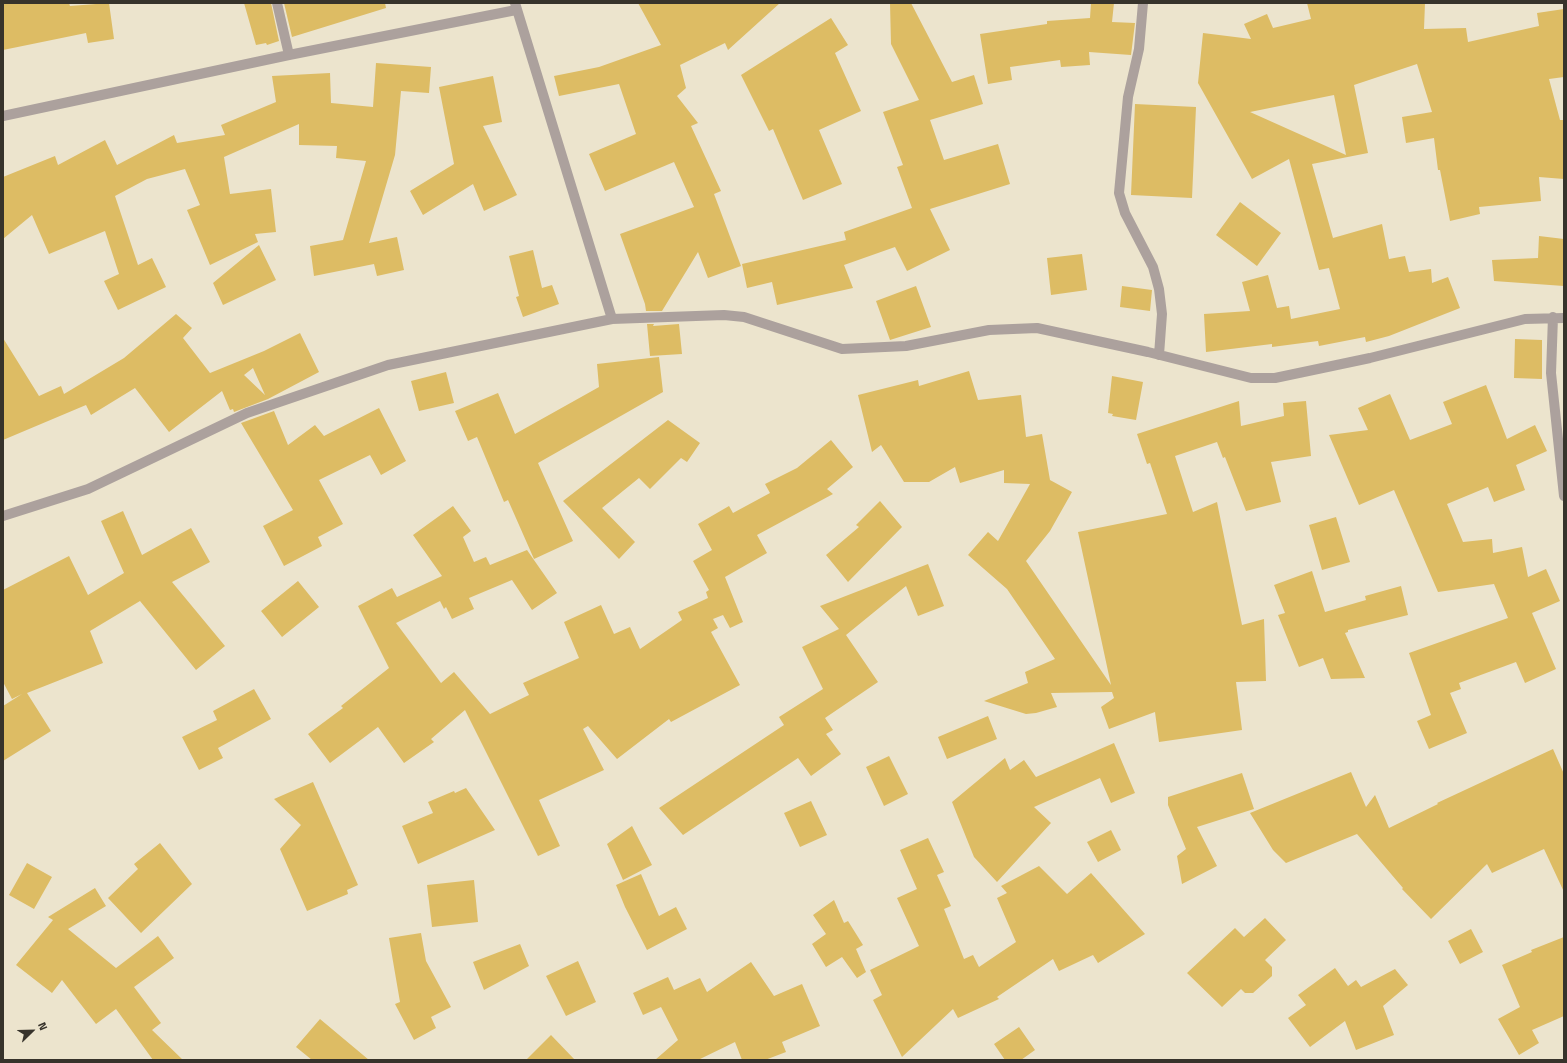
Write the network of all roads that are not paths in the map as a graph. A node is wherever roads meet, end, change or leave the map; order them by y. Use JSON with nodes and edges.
{"nodes":[{"id":1,"x":277,"y":3,"type":"edge"},
{"id":2,"x":1142,"y":3,"type":"edge"},
{"id":3,"x":515,"y":7,"type":"edge"},
{"id":4,"x":289,"y":55,"type":"junction"},
{"id":5,"x":3,"y":116,"type":"edge"},
{"id":6,"x":1553,"y":317,"type":"junction"},
{"id":7,"x":1564,"y":318,"type":"edge"},
{"id":8,"x":612,"y":319,"type":"junction"},
{"id":9,"x":1159,"y":355,"type":"junction"},
{"id":10,"x":1564,"y":496,"type":"edge"},
{"id":11,"x":3,"y":516,"type":"edge"}],
"edges":[{"from":1,"to":4,"type":"street"},
{"from":2,"to":9,"type":"street"},
{"from":3,"to":4,"type":"street"},
{"from":3,"to":8,"type":"street"},
{"from":4,"to":5,"type":"street"},
{"from":6,"to":7,"type":"street"},
{"from":6,"to":9,"type":"street"},
{"from":6,"to":10,"type":"street"},
{"from":8,"to":9,"type":"street"},
{"from":8,"to":11,"type":"street"}]}
